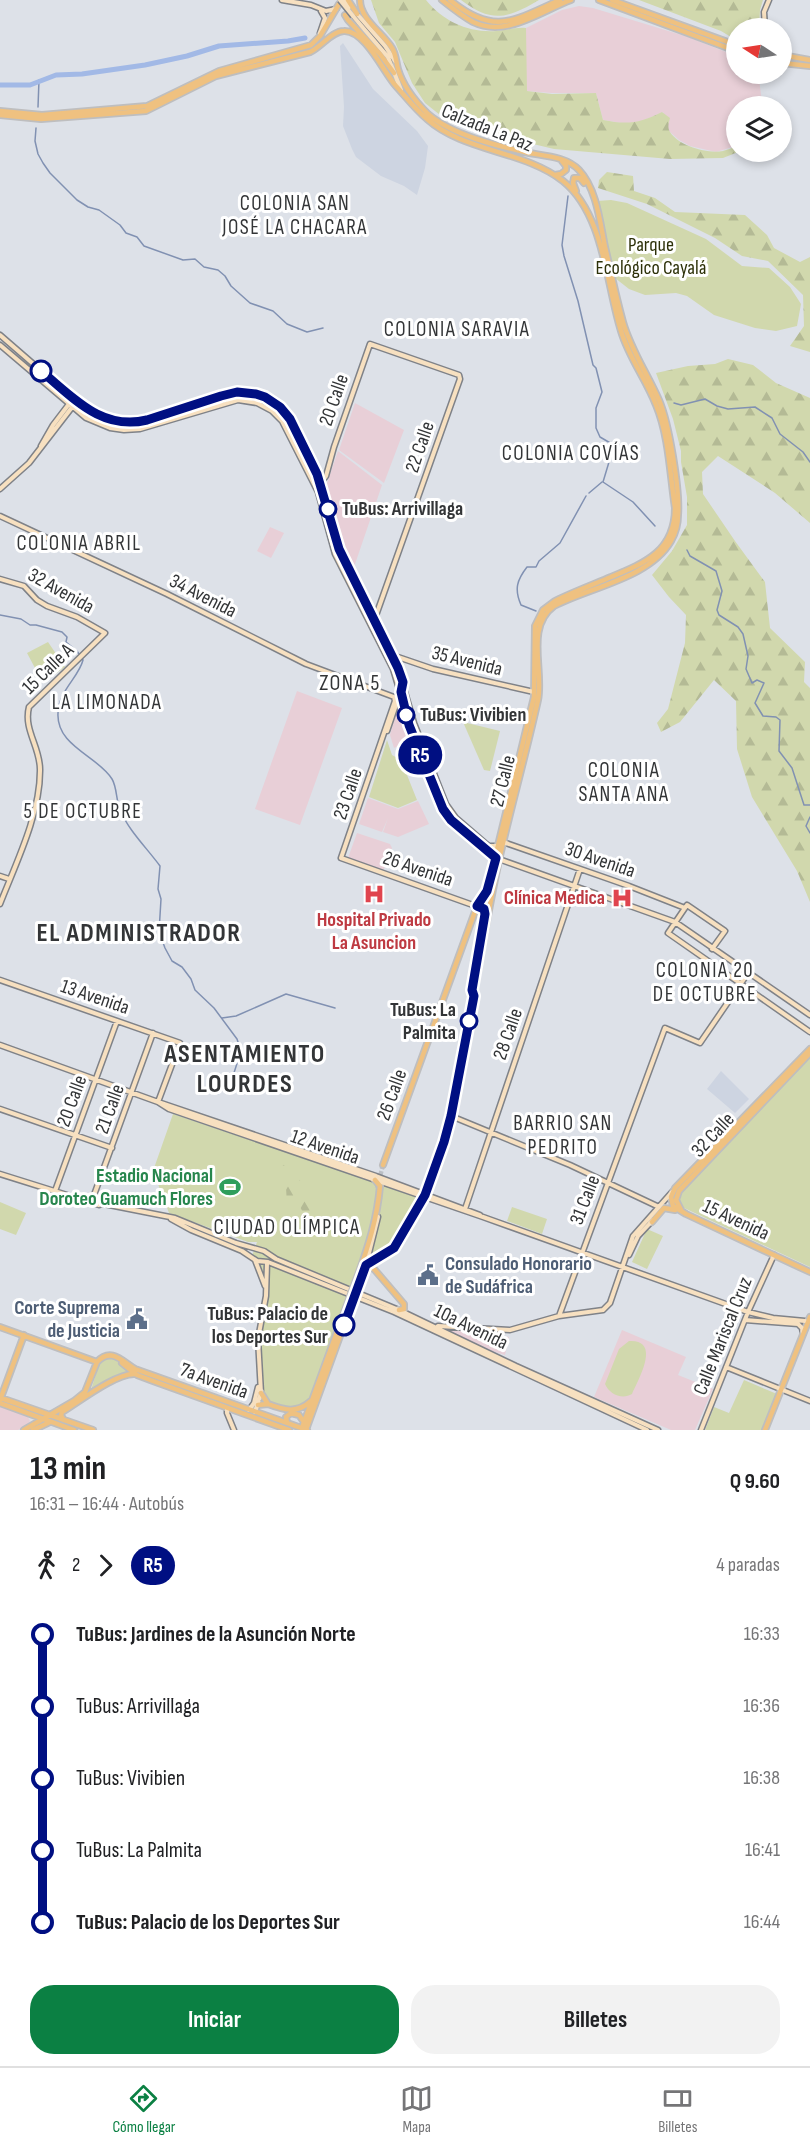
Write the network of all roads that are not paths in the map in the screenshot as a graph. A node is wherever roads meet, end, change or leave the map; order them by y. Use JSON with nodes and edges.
{"nodes":[{"id":1,"x":282,"y":0,"type":"edge"},
{"id":2,"x":360,"y":0,"type":"edge"},
{"id":3,"x":442,"y":0,"type":"edge"},
{"id":4,"x":450,"y":0,"type":"edge"},
{"id":5,"x":560,"y":0,"type":"edge"},
{"id":6,"x":571,"y":0,"type":"edge"},
{"id":7,"x":598,"y":0,"type":"edge"},
{"id":8,"x":612,"y":0,"type":"edge"},
{"id":9,"x":769,"y":0,"type":"edge"},
{"id":10,"x":341,"y":3,"type":"edge"},
{"id":11,"x":318,"y":8,"type":"junction"},
{"id":12,"x":345,"y":15,"type":"dead end"},
{"id":13,"x":355,"y":15,"type":"junction"},
{"id":14,"x":764,"y":18,"type":"edge"},
{"id":15,"x":316,"y":41,"type":"junction"},
{"id":16,"x":726,"y":41,"type":"edge"},
{"id":17,"x":308,"y":46,"type":"junction"},
{"id":18,"x":726,"y":47,"type":"edge"},
{"id":19,"x":792,"y":57,"type":"edge"},
{"id":20,"x":810,"y":60,"type":"edge"},
{"id":21,"x":792,"y":64,"type":"edge"},
{"id":22,"x":397,"y":66,"type":"junction"},
{"id":23,"x":810,"y":66,"type":"edge"},
{"id":24,"x":394,"y":73,"type":"junction"},
{"id":25,"x":402,"y":91,"type":"junction"},
{"id":26,"x":0,"y":113,"type":"edge"},
{"id":27,"x":560,"y":159,"type":"junction"},
{"id":28,"x":555,"y":175,"type":"junction"},
{"id":29,"x":591,"y":192,"type":"junction"},
{"id":30,"x":579,"y":196,"type":"junction"},
{"id":31,"x":586,"y":206,"type":"junction"},
{"id":32,"x":600,"y":225,"type":"junction"},
{"id":33,"x":595,"y":232,"type":"junction"},
{"id":34,"x":605,"y":248,"type":"junction"},
{"id":35,"x":0,"y":335,"type":"edge"},
{"id":36,"x":0,"y":345,"type":"edge"},
{"id":37,"x":17,"y":350,"type":"junction"},
{"id":38,"x":12,"y":355,"type":"junction"},
{"id":39,"x":49,"y":377,"type":"junction"},
{"id":40,"x":460,"y":379,"type":"joint"},
{"id":41,"x":44,"y":382,"type":"junction"},
{"id":42,"x":69,"y":395,"type":"junction"},
{"id":43,"x":210,"y":399,"type":"junction"},
{"id":44,"x":272,"y":401,"type":"junction"},
{"id":45,"x":71,"y":405,"type":"junction"},
{"id":46,"x":213,"y":406,"type":"junction"},
{"id":47,"x":268,"y":407,"type":"junction"},
{"id":48,"x":169,"y":412,"type":"junction"},
{"id":49,"x":172,"y":420,"type":"junction"},
{"id":50,"x":140,"y":422,"type":"junction"},
{"id":51,"x":294,"y":427,"type":"junction"},
{"id":52,"x":142,"y":428,"type":"junction"},
{"id":53,"x":287,"y":430,"type":"junction"},
{"id":54,"x":328,"y":467,"type":"junction"},
{"id":55,"x":317,"y":474,"type":"junction"},
{"id":56,"x":312,"y":479,"type":"junction"},
{"id":57,"x":321,"y":484,"type":"junction"},
{"id":58,"x":0,"y":489,"type":"edge"},
{"id":59,"x":0,"y":516,"type":"edge"},
{"id":60,"x":670,"y":539,"type":"junction"},
{"id":61,"x":0,"y":579,"type":"edge"},
{"id":62,"x":375,"y":620,"type":"junction"},
{"id":63,"x":372,"y":627,"type":"junction"},
{"id":64,"x":105,"y":633,"type":"joint"},
{"id":65,"x":392,"y":655,"type":"junction"},
{"id":66,"x":401,"y":692,"type":"junction"},
{"id":67,"x":536,"y":694,"type":"junction"},
{"id":68,"x":394,"y":698,"type":"joint"},
{"id":69,"x":382,"y":740,"type":"junction"},
{"id":70,"x":501,"y":844,"type":"junction"},
{"id":71,"x":341,"y":858,"type":"joint"},
{"id":72,"x":497,"y":859,"type":"junction"},
{"id":73,"x":580,"y":869,"type":"junction"},
{"id":74,"x":0,"y":876,"type":"edge"},
{"id":75,"x":9,"y":879,"type":"junction"},
{"id":76,"x":574,"y":886,"type":"junction"},
{"id":77,"x":480,"y":900,"type":"joint"},
{"id":78,"x":0,"y":904,"type":"edge"},
{"id":79,"x":477,"y":906,"type":"junction"},
{"id":80,"x":686,"y":906,"type":"junction"},
{"id":81,"x":484,"y":909,"type":"joint"},
{"id":82,"x":676,"y":923,"type":"junction"},
{"id":83,"x":712,"y":948,"type":"junction"},
{"id":84,"x":748,"y":973,"type":"junction"},
{"id":85,"x":0,"y":980,"type":"edge"},
{"id":86,"x":740,"y":984,"type":"junction"},
{"id":87,"x":474,"y":996,"type":"junction"},
{"id":88,"x":810,"y":1015,"type":"edge"},
{"id":89,"x":117,"y":1021,"type":"junction"},
{"id":90,"x":810,"y":1032,"type":"edge"},
{"id":91,"x":153,"y":1033,"type":"junction"},
{"id":92,"x":0,"y":1045,"type":"edge"},
{"id":93,"x":809,"y":1050,"type":"edge"},
{"id":94,"x":96,"y":1079,"type":"junction"},
{"id":95,"x":132,"y":1093,"type":"junction"},
{"id":96,"x":158,"y":1102,"type":"junction"},
{"id":97,"x":0,"y":1110,"type":"edge"},
{"id":98,"x":451,"y":1116,"type":"junction"},
{"id":99,"x":490,"y":1132,"type":"junction"},
{"id":100,"x":75,"y":1136,"type":"junction"},
{"id":101,"x":112,"y":1148,"type":"junction"},
{"id":102,"x":383,"y":1165,"type":"tunnel mouth"},
{"id":103,"x":0,"y":1174,"type":"edge"},
{"id":104,"x":375,"y":1180,"type":"junction"},
{"id":105,"x":384,"y":1181,"type":"junction"},
{"id":106,"x":608,"y":1182,"type":"junction"},
{"id":107,"x":377,"y":1188,"type":"tunnel mouth"},
{"id":108,"x":675,"y":1188,"type":"junction"},
{"id":109,"x":55,"y":1191,"type":"junction"},
{"id":110,"x":425,"y":1193,"type":"dead end"},
{"id":111,"x":94,"y":1196,"type":"junction"},
{"id":112,"x":80,"y":1198,"type":"junction"},
{"id":113,"x":423,"y":1200,"type":"dead end"},
{"id":114,"x":661,"y":1205,"type":"junction"},
{"id":115,"x":465,"y":1209,"type":"junction"},
{"id":116,"x":686,"y":1214,"type":"junction"},
{"id":117,"x":483,"y":1217,"type":"junction"},
{"id":118,"x":652,"y":1222,"type":"junction"},
{"id":119,"x":400,"y":1239,"type":"junction"},
{"id":120,"x":257,"y":1250,"type":"junction"},
{"id":121,"x":581,"y":1252,"type":"junction"},
{"id":122,"x":269,"y":1254,"type":"junction"},
{"id":123,"x":774,"y":1254,"type":"junction"},
{"id":124,"x":393,"y":1255,"type":"dead end"},
{"id":125,"x":365,"y":1256,"type":"junction"},
{"id":126,"x":254,"y":1259,"type":"junction"},
{"id":127,"x":267,"y":1263,"type":"junction"},
{"id":128,"x":366,"y":1265,"type":"junction"},
{"id":129,"x":279,"y":1266,"type":"junction"},
{"id":130,"x":623,"y":1267,"type":"junction"},
{"id":131,"x":810,"y":1271,"type":"edge"},
{"id":132,"x":266,"y":1273,"type":"junction"},
{"id":133,"x":359,"y":1276,"type":"junction"},
{"id":134,"x":336,"y":1286,"type":"junction"},
{"id":135,"x":266,"y":1296,"type":"junction"},
{"id":136,"x":399,"y":1310,"type":"junction"},
{"id":137,"x":748,"y":1312,"type":"junction"},
{"id":138,"x":346,"y":1313,"type":"junction"},
{"id":139,"x":559,"y":1316,"type":"junction"},
{"id":140,"x":810,"y":1317,"type":"edge"},
{"id":141,"x":745,"y":1320,"type":"junction"},
{"id":142,"x":769,"y":1321,"type":"junction"},
{"id":143,"x":805,"y":1321,"type":"dead end"},
{"id":144,"x":0,"y":1326,"type":"edge"},
{"id":145,"x":434,"y":1326,"type":"junction"},
{"id":146,"x":24,"y":1335,"type":"junction"},
{"id":147,"x":803,"y":1335,"type":"junction"},
{"id":148,"x":114,"y":1355,"type":"junction"},
{"id":149,"x":492,"y":1357,"type":"junction"},
{"id":150,"x":97,"y":1362,"type":"junction"},
{"id":151,"x":726,"y":1367,"type":"junction"},
{"id":152,"x":137,"y":1375,"type":"junction"},
{"id":153,"x":260,"y":1384,"type":"junction"},
{"id":154,"x":782,"y":1390,"type":"junction"},
{"id":155,"x":94,"y":1392,"type":"junction"},
{"id":156,"x":561,"y":1392,"type":"junction"},
{"id":157,"x":261,"y":1393,"type":"junction"},
{"id":158,"x":314,"y":1396,"type":"junction"},
{"id":159,"x":0,"y":1400,"type":"edge"},
{"id":160,"x":590,"y":1400,"type":"junction"},
{"id":161,"x":74,"y":1401,"type":"junction"},
{"id":162,"x":810,"y":1401,"type":"edge"},
{"id":163,"x":268,"y":1404,"type":"junction"},
{"id":164,"x":258,"y":1405,"type":"junction"},
{"id":165,"x":227,"y":1408,"type":"junction"},
{"id":166,"x":249,"y":1410,"type":"junction"},
{"id":167,"x":255,"y":1412,"type":"junction"},
{"id":168,"x":28,"y":1413,"type":"junction"},
{"id":169,"x":50,"y":1418,"type":"junction"},
{"id":170,"x":43,"y":1419,"type":"junction"},
{"id":171,"x":64,"y":1420,"type":"junction"},
{"id":172,"x":287,"y":1423,"type":"junction"},
{"id":173,"x":305,"y":1426,"type":"edge"},
{"id":174,"x":32,"y":1428,"type":"edge"},
{"id":175,"x":24,"y":1430,"type":"edge"},
{"id":176,"x":74,"y":1430,"type":"edge"},
{"id":177,"x":93,"y":1430,"type":"edge"},
{"id":178,"x":234,"y":1430,"type":"edge"},
{"id":179,"x":289,"y":1430,"type":"edge"},
{"id":180,"x":647,"y":1430,"type":"edge"},
{"id":181,"x":658,"y":1430,"type":"edge"},
{"id":182,"x":701,"y":1430,"type":"edge"},
{"id":183,"x":765,"y":1430,"type":"edge"}],
"edges":[{"from":1,"to":11,"type":"street"},
{"from":2,"to":22,"type":"main road","name":"Calzada La Paz"},
{"from":3,"to":6,"type":"main road"},
{"from":4,"to":5,"type":"main road"},
{"from":7,"to":18,"type":"main road"},
{"from":8,"to":16,"type":"main road"},
{"from":9,"to":14,"type":"street"},
{"from":10,"to":11,"type":"street"},
{"from":10,"to":13,"type":"main road","bridge":true},
{"from":10,"to":15,"type":"main road","name":"Calzada La Paz"},
{"from":10,"to":17,"type":"main road"},
{"from":11,"to":15,"type":"street"},
{"from":12,"to":24,"type":"main road"},
{"from":13,"to":22,"type":"street"},
{"from":13,"to":24,"type":"street"},
{"from":15,"to":17,"type":"main road","name":"Calzada La Paz"},
{"from":17,"to":26,"type":"main road","name":"Calzada La Paz"},
{"from":19,"to":20,"type":"main road"},
{"from":21,"to":23,"type":"main road"},
{"from":22,"to":27,"type":"main road","name":"Calzada La Paz"},
{"from":24,"to":25,"type":"street"},
{"from":25,"to":26,"type":"main road","name":"Calzada La Paz"},
{"from":25,"to":28,"type":"main road","name":"Calzada La Paz"},
{"from":27,"to":28,"type":"main road"},
{"from":27,"to":29,"type":"main road","name":"Calzada La Paz"},
{"from":28,"to":30,"type":"main road","name":"Calzada La Paz"},
{"from":29,"to":30,"type":"main road"},
{"from":29,"to":32,"type":"main road","name":"Calzada La Paz"},
{"from":30,"to":31,"type":"main road","name":"Calzada La Paz"},
{"from":31,"to":32,"type":"main road"},
{"from":31,"to":33,"type":"main road","name":"Calzada La Paz"},
{"from":32,"to":34,"type":"main road","name":"Calzada La Paz"},
{"from":33,"to":34,"type":"main road"},
{"from":33,"to":60,"type":"main road","name":"Calzada La Paz"},
{"from":34,"to":60,"type":"main road","name":"Calzada La Paz"},
{"from":35,"to":37,"type":"street"},
{"from":36,"to":38,"type":"street"},
{"from":37,"to":38,"type":"street"},
{"from":37,"to":39,"type":"street"},
{"from":38,"to":41,"type":"street"},
{"from":39,"to":41,"type":"street"},
{"from":39,"to":42,"type":"street"},
{"from":40,"to":54,"type":"street","name":"20 Calle"},
{"from":40,"to":62,"type":"street","name":"22 Calle"},
{"from":41,"to":45,"type":"street"},
{"from":42,"to":45,"type":"street"},
{"from":42,"to":50,"type":"street"},
{"from":43,"to":44,"type":"street"},
{"from":43,"to":46,"type":"street"},
{"from":43,"to":48,"type":"street"},
{"from":44,"to":47,"type":"street"},
{"from":44,"to":51,"type":"street","name":"30 Avenida"},
{"from":45,"to":52,"type":"street"},
{"from":45,"to":58,"type":"street"},
{"from":46,"to":47,"type":"street"},
{"from":46,"to":49,"type":"street"},
{"from":47,"to":53,"type":"street"},
{"from":48,"to":49,"type":"street"},
{"from":48,"to":50,"type":"street"},
{"from":49,"to":52,"type":"street"},
{"from":50,"to":52,"type":"street"},
{"from":51,"to":53,"type":"street"},
{"from":51,"to":55,"type":"street","name":"30 Avenida"},
{"from":53,"to":56,"type":"street"},
{"from":54,"to":55,"type":"street"},
{"from":54,"to":57,"type":"street","name":"20 Calle"},
{"from":55,"to":57,"type":"street","name":"30 Avenida"},
{"from":56,"to":57,"type":"street"},
{"from":56,"to":63,"type":"street"},
{"from":57,"to":62,"type":"street","name":"30 Avenida"},
{"from":59,"to":68,"type":"street","name":"34 Avenida"},
{"from":60,"to":67,"type":"main road","name":"27 Calle"},
{"from":60,"to":67,"type":"main road","name":"27 Calle"},
{"from":61,"to":64,"type":"street","name":"32 Avenida"},
{"from":62,"to":63,"type":"street","name":"22 Calle"},
{"from":62,"to":65,"type":"street","name":"30 Avenida"},
{"from":63,"to":66,"type":"street"},
{"from":64,"to":75,"type":"street","name":"15 Calle A"},
{"from":65,"to":67,"type":"street","name":"35 Avenida"},
{"from":65,"to":70,"type":"street","name":"30 Avenida"},
{"from":66,"to":69,"type":"street","name":"23 Calle"},
{"from":66,"to":72,"type":"street"},
{"from":67,"to":70,"type":"main road","name":"27 Calle"},
{"from":67,"to":70,"type":"main road","name":"27 Calle"},
{"from":68,"to":69,"type":"street","name":"23 Calle"},
{"from":69,"to":71,"type":"street","name":"23 Calle"},
{"from":70,"to":72,"type":"main road","name":"27 Calle"},
{"from":70,"to":73,"type":"street","name":"30 Avenida"},
{"from":71,"to":79,"type":"street","name":"26 Avenida"},
{"from":72,"to":76,"type":"street"},
{"from":72,"to":77,"type":"main road","name":"27 Calle"},
{"from":72,"to":87,"type":"main road","name":"27 Calle"},
{"from":73,"to":76,"type":"street","name":"28 Calle"},
{"from":73,"to":80,"type":"street","name":"30 Avenida"},
{"from":74,"to":75,"type":"street"},
{"from":75,"to":78,"type":"street","name":"15 Calle A"},
{"from":76,"to":82,"type":"street"},
{"from":76,"to":99,"type":"street","name":"28 Calle"},
{"from":77,"to":79,"type":"main road","name":"26 Calle"},
{"from":79,"to":81,"type":"street","name":"26 Avenida"},
{"from":79,"to":102,"type":"main road","name":"26 Calle"},
{"from":80,"to":82,"type":"street"},
{"from":80,"to":83,"type":"street","name":"30 Avenida"},
{"from":81,"to":87,"type":"street","name":"27 Calle"},
{"from":82,"to":83,"type":"street"},
{"from":82,"to":86,"type":"street"},
{"from":83,"to":84,"type":"street"},
{"from":84,"to":86,"type":"street"},
{"from":84,"to":88,"type":"street"},
{"from":85,"to":89,"type":"street","name":"13 Avenida"},
{"from":86,"to":90,"type":"street"},
{"from":86,"to":106,"type":"street","name":"31 Calle"},
{"from":87,"to":98,"type":"main road","name":"27 Calle"},
{"from":89,"to":91,"type":"street","name":"13 Avenida"},
{"from":89,"to":94,"type":"street","name":"20 Calle"},
{"from":91,"to":95,"type":"street","name":"21 Calle"},
{"from":91,"to":96,"type":"street","name":"13 Avenida"},
{"from":92,"to":94,"type":"street","name":"12 Avenida"},
{"from":93,"to":108,"type":"main road","name":"32 Calle"},
{"from":93,"to":116,"type":"main road","name":"32 Calle"},
{"from":94,"to":95,"type":"street","name":"12 Avenida"},
{"from":94,"to":100,"type":"street","name":"20 Calle"},
{"from":95,"to":96,"type":"street","name":"12 Avenida"},
{"from":95,"to":101,"type":"street","name":"21 Calle"},
{"from":96,"to":104,"type":"street","name":"12 Avenida"},
{"from":96,"to":105,"type":"street","name":"12 Avenida"},
{"from":97,"to":100,"type":"street"},
{"from":98,"to":99,"type":"street"},
{"from":98,"to":110,"type":"main road","name":"27 Calle"},
{"from":99,"to":106,"type":"street"},
{"from":99,"to":115,"type":"street","name":"28 Calle"},
{"from":100,"to":101,"type":"street"},
{"from":100,"to":109,"type":"street","name":"20 Calle"},
{"from":101,"to":111,"type":"street","name":"21 Calle"},
{"from":103,"to":109,"type":"street"},
{"from":104,"to":105,"type":"street","name":"12 Avenida"},
{"from":104,"to":125,"type":"main road"},
{"from":105,"to":115,"type":"street","name":"12 Avenida"},
{"from":105,"to":117,"type":"street","name":"12 Avenida"},
{"from":105,"to":128,"type":"street"},
{"from":106,"to":114,"type":"street"},
{"from":106,"to":121,"type":"street","name":"31 Calle"},
{"from":107,"to":125,"type":"main road"},
{"from":108,"to":114,"type":"street","name":"32 Calle"},
{"from":108,"to":116,"type":"main road"},
{"from":109,"to":112,"type":"street"},
{"from":111,"to":112,"type":"street"},
{"from":111,"to":120,"type":"street"},
{"from":112,"to":126,"type":"street"},
{"from":113,"to":119,"type":"main road"},
{"from":114,"to":118,"type":"street","name":"32 Calle"},
{"from":114,"to":130,"type":"street","name":"32 Calle"},
{"from":115,"to":117,"type":"street","name":"12 Avenida"},
{"from":116,"to":118,"type":"main road"},
{"from":116,"to":123,"type":"main road","name":"15 Avenida"},
{"from":117,"to":121,"type":"street","name":"12 Avenida"},
{"from":118,"to":130,"type":"street","name":"32 Calle"},
{"from":119,"to":124,"type":"main road"},
{"from":119,"to":128,"type":"main road"},
{"from":120,"to":122,"type":"street","name":"10a Avenida"},
{"from":120,"to":126,"type":"street"},
{"from":121,"to":130,"type":"street","name":"12 Avenida"},
{"from":121,"to":139,"type":"street","name":"31 Calle"},
{"from":122,"to":127,"type":"street"},
{"from":122,"to":134,"type":"street","name":"10a Avenida"},
{"from":123,"to":131,"type":"main road","name":"15 Avenida"},
{"from":123,"to":137,"type":"street","name":"Calle Mariscal Cruz"},
{"from":125,"to":133,"type":"main road"},
{"from":126,"to":127,"type":"street","name":"10a Avenida"},
{"from":126,"to":135,"type":"street"},
{"from":127,"to":129,"type":"street","name":"10a Avenida"},
{"from":127,"to":132,"type":"street"},
{"from":128,"to":133,"type":"main road"},
{"from":128,"to":136,"type":"main road"},
{"from":129,"to":132,"type":"street"},
{"from":129,"to":134,"type":"street","name":"10a Avenida"},
{"from":130,"to":137,"type":"street","name":"12 Avenida"},
{"from":130,"to":139,"type":"street","name":"32 Calle"},
{"from":132,"to":135,"type":"street"},
{"from":133,"to":138,"type":"main road","bridge":true},
{"from":134,"to":136,"type":"street","name":"10a Avenida"},
{"from":134,"to":149,"type":"street","name":"10a Avenida"},
{"from":135,"to":153,"type":"street"},
{"from":136,"to":145,"type":"street","name":"10a Avenida"},
{"from":137,"to":141,"type":"street","name":"Calle Mariscal Cruz"},
{"from":137,"to":142,"type":"street"},
{"from":137,"to":143,"type":"street"},
{"from":138,"to":158,"type":"main road"},
{"from":138,"to":173,"type":"main road"},
{"from":139,"to":145,"type":"street"},
{"from":140,"to":147,"type":"main road"},
{"from":141,"to":142,"type":"street"},
{"from":141,"to":151,"type":"street","name":"Calle Mariscal Cruz"},
{"from":142,"to":147,"type":"street"},
{"from":144,"to":146,"type":"main road"},
{"from":145,"to":149,"type":"street","name":"10a Avenida"},
{"from":146,"to":150,"type":"main road"},
{"from":146,"to":159,"type":"main road"},
{"from":147,"to":154,"type":"main road"},
{"from":148,"to":150,"type":"main road"},
{"from":148,"to":152,"type":"main road","name":"7a Avenida"},
{"from":148,"to":166,"type":"main road","name":"7a Avenida"},
{"from":149,"to":156,"type":"street","name":"10a Avenida"},
{"from":149,"to":160,"type":"street","name":"10a Avenida"},
{"from":150,"to":161,"type":"main road"},
{"from":151,"to":154,"type":"street"},
{"from":151,"to":182,"type":"street","name":"Calle Mariscal Cruz"},
{"from":152,"to":155,"type":"main road"},
{"from":152,"to":165,"type":"main road","name":"7a Avenida"},
{"from":153,"to":157,"type":"street"},
{"from":153,"to":166,"type":"street"},
{"from":154,"to":162,"type":"street"},
{"from":154,"to":183,"type":"main road"},
{"from":155,"to":161,"type":"main road"},
{"from":155,"to":171,"type":"main road"},
{"from":156,"to":160,"type":"street"},
{"from":156,"to":180,"type":"street","name":"10a Avenida"},
{"from":157,"to":163,"type":"main road"},
{"from":157,"to":164,"type":"street"},
{"from":158,"to":163,"type":"main road"},
{"from":158,"to":173,"type":"main road"},
{"from":159,"to":168,"type":"main road"},
{"from":159,"to":169,"type":"main road"},
{"from":160,"to":181,"type":"street","name":"10a Avenida"},
{"from":161,"to":169,"type":"main road"},
{"from":163,"to":164,"type":"main road"},
{"from":164,"to":167,"type":"street"},
{"from":165,"to":178,"type":"street"},
{"from":165,"to":179,"type":"main road","name":"7a Avenida"},
{"from":166,"to":167,"type":"main road","name":"7a Avenida"},
{"from":167,"to":172,"type":"main road","name":"7a Avenida"},
{"from":168,"to":170,"type":"main road"},
{"from":168,"to":174,"type":"main road"},
{"from":169,"to":170,"type":"main road"},
{"from":169,"to":171,"type":"main road"},
{"from":169,"to":174,"type":"main road"},
{"from":169,"to":176,"type":"main road"},
{"from":170,"to":174,"type":"main road"},
{"from":171,"to":177,"type":"main road"},
{"from":172,"to":173,"type":"main road","name":"7a Avenida"},
{"from":172,"to":173,"type":"main road"},
{"from":174,"to":175,"type":"main road"}]}
